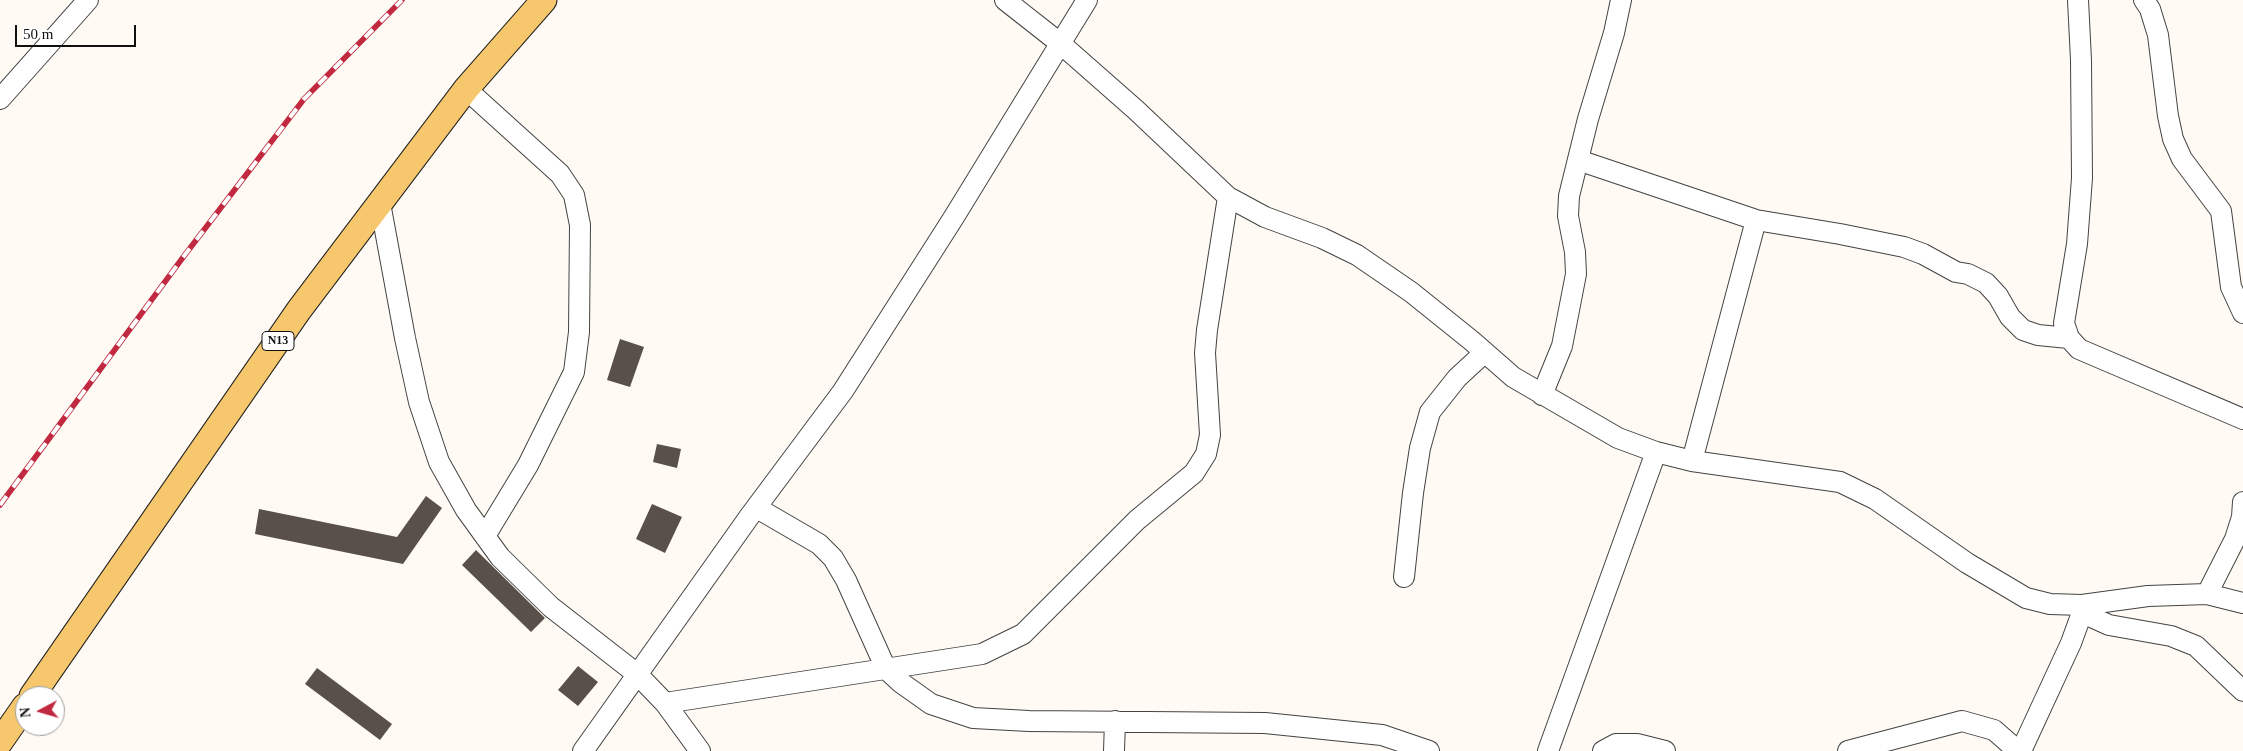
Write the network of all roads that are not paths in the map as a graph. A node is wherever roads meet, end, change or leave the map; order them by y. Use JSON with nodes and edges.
{"nodes":[{"id":1,"x":88,"y":0,"type":"edge"},
{"id":2,"x":544,"y":0,"type":"edge"},
{"id":3,"x":1005,"y":0,"type":"edge"},
{"id":4,"x":1087,"y":0,"type":"edge"},
{"id":5,"x":1621,"y":0,"type":"edge"},
{"id":6,"x":2078,"y":0,"type":"edge"},
{"id":7,"x":2144,"y":0,"type":"edge"},
{"id":8,"x":1060,"y":44,"type":"junction"},
{"id":9,"x":466,"y":89,"type":"junction"},
{"id":10,"x":0,"y":99,"type":"edge"},
{"id":11,"x":1578,"y":160,"type":"junction"},
{"id":12,"x":1228,"y":197,"type":"junction"},
{"id":13,"x":380,"y":203,"type":"junction"},
{"id":14,"x":1756,"y":220,"type":"junction"},
{"id":15,"x":2243,"y":313,"type":"edge"},
{"id":16,"x":2069,"y":338,"type":"junction"},
{"id":17,"x":1484,"y":352,"type":"junction"},
{"id":18,"x":1542,"y":395,"type":"junction"},
{"id":19,"x":2243,"y":419,"type":"edge"},
{"id":20,"x":1656,"y":452,"type":"junction"},
{"id":21,"x":1692,"y":461,"type":"junction"},
{"id":22,"x":2243,"y":502,"type":"edge"},
{"id":23,"x":757,"y":508,"type":"junction"},
{"id":24,"x":486,"y":536,"type":"junction"},
{"id":25,"x":1404,"y":578,"type":"dead end"},
{"id":26,"x":2207,"y":594,"type":"junction"},
{"id":27,"x":2243,"y":603,"type":"edge"},
{"id":28,"x":2083,"y":608,"type":"junction"},
{"id":29,"x":2109,"y":625,"type":"junction"},
{"id":30,"x":2071,"y":642,"type":"junction"},
{"id":31,"x":886,"y":669,"type":"junction"},
{"id":32,"x":637,"y":674,"type":"junction"},
{"id":33,"x":39,"y":686,"type":"edge"},
{"id":34,"x":2243,"y":691,"type":"edge"},
{"id":35,"x":665,"y":703,"type":"junction"},
{"id":36,"x":15,"y":720,"type":"edge"},
{"id":37,"x":1115,"y":721,"type":"junction"},
{"id":38,"x":0,"y":742,"type":"edge"},
{"id":39,"x":583,"y":751,"type":"edge"},
{"id":40,"x":700,"y":751,"type":"edge"},
{"id":41,"x":1114,"y":751,"type":"edge"},
{"id":42,"x":1429,"y":751,"type":"edge"},
{"id":43,"x":1548,"y":751,"type":"edge"},
{"id":44,"x":1603,"y":751,"type":"edge"},
{"id":45,"x":1665,"y":751,"type":"edge"},
{"id":46,"x":1848,"y":751,"type":"edge"},
{"id":47,"x":2020,"y":751,"type":"edge"}],
"edges":[{"from":1,"to":10,"type":"street"},
{"from":2,"to":9,"type":"main road","number":"N13"},
{"from":3,"to":8,"type":"street"},
{"from":4,"to":8,"type":"street"},
{"from":5,"to":11,"type":"street"},
{"from":6,"to":16,"type":"street"},
{"from":7,"to":15,"type":"street"},
{"from":8,"to":12,"type":"street"},
{"from":8,"to":23,"type":"street"},
{"from":9,"to":13,"type":"main road","number":"N13"},
{"from":9,"to":24,"type":"street"},
{"from":11,"to":14,"type":"street"},
{"from":11,"to":18,"type":"street"},
{"from":12,"to":17,"type":"street"},
{"from":12,"to":31,"type":"street"},
{"from":13,"to":24,"type":"street"},
{"from":13,"to":33,"type":"main road","number":"N13"},
{"from":14,"to":16,"type":"street"},
{"from":14,"to":21,"type":"street"},
{"from":16,"to":19,"type":"street"},
{"from":17,"to":18,"type":"street"},
{"from":17,"to":25,"type":"street"},
{"from":18,"to":20,"type":"street"},
{"from":20,"to":21,"type":"street"},
{"from":20,"to":43,"type":"street"},
{"from":21,"to":28,"type":"street"},
{"from":22,"to":26,"type":"street"},
{"from":23,"to":31,"type":"street"},
{"from":23,"to":32,"type":"street"},
{"from":24,"to":32,"type":"street"},
{"from":26,"to":27,"type":"street"},
{"from":26,"to":28,"type":"street"},
{"from":28,"to":29,"type":"street"},
{"from":28,"to":30,"type":"street"},
{"from":29,"to":30,"type":"street"},
{"from":29,"to":34,"type":"street"},
{"from":30,"to":47,"type":"street"},
{"from":31,"to":35,"type":"street"},
{"from":31,"to":37,"type":"street"},
{"from":32,"to":35,"type":"street"},
{"from":32,"to":39,"type":"street"},
{"from":35,"to":40,"type":"street"},
{"from":36,"to":38,"type":"main road"},
{"from":37,"to":41,"type":"street"},
{"from":37,"to":42,"type":"street"},
{"from":44,"to":45,"type":"street"},
{"from":46,"to":47,"type":"street"}]}
